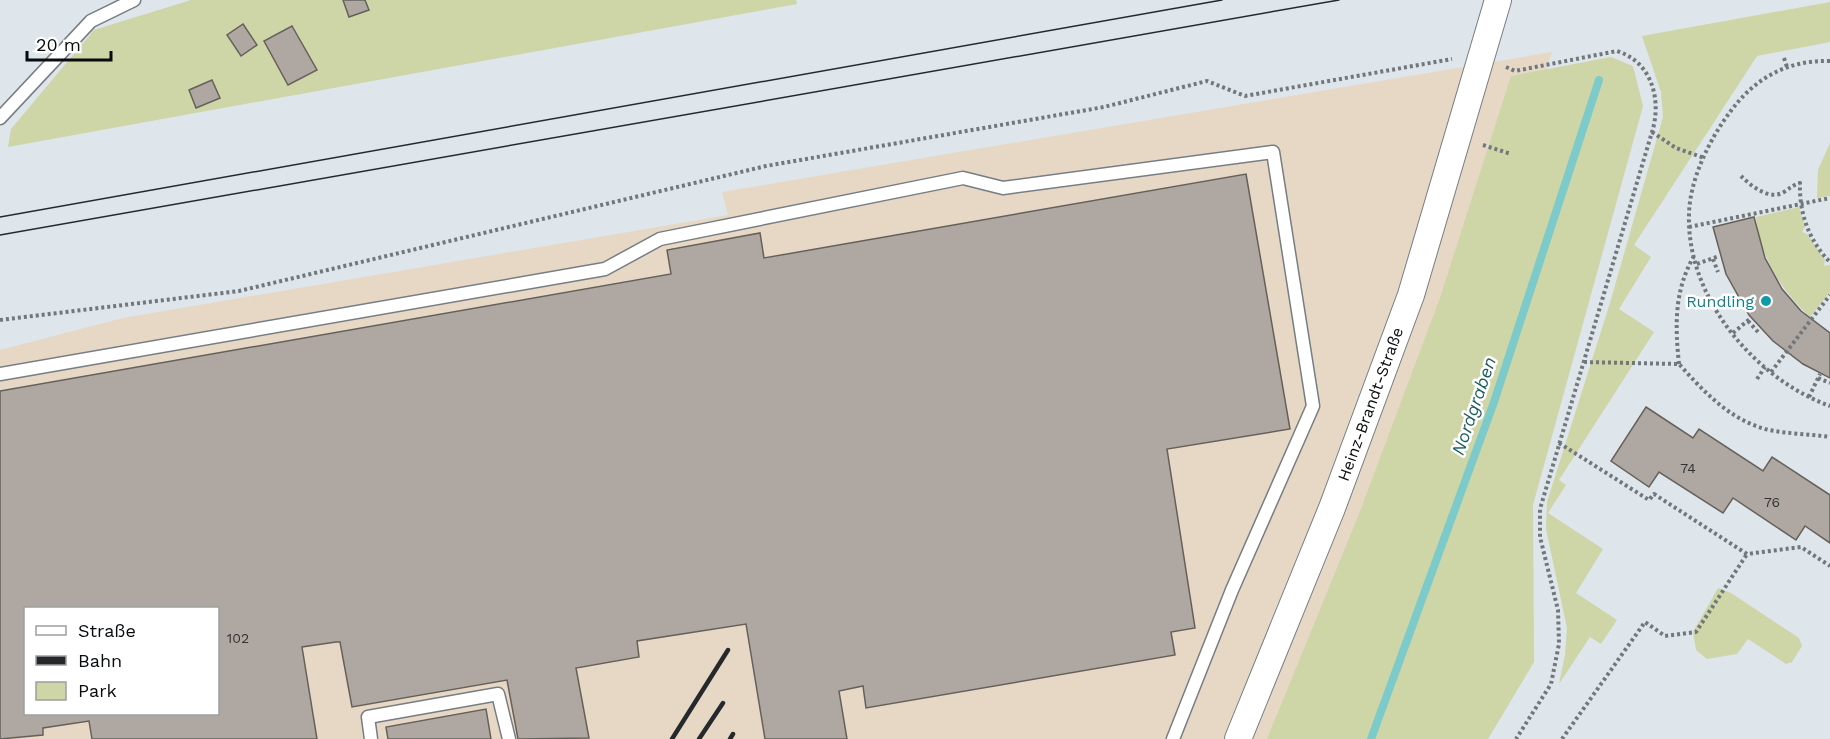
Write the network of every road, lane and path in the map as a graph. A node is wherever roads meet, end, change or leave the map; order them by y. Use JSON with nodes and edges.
{"nodes":[{"id":1,"x":134,"y":0,"type":"edge"},
{"id":2,"x":1498,"y":0,"type":"edge"},
{"id":3,"x":1784,"y":58,"type":"dead end"},
{"id":4,"x":1830,"y":61,"type":"edge"},
{"id":5,"x":1493,"y":63,"type":"junction"},
{"id":6,"x":1787,"y":67,"type":"junction"},
{"id":7,"x":0,"y":118,"type":"edge"},
{"id":8,"x":1652,"y":132,"type":"junction"},
{"id":9,"x":1487,"y":146,"type":"dead end"},
{"id":10,"x":1511,"y":154,"type":"dead end"},
{"id":11,"x":1704,"y":158,"type":"junction"},
{"id":12,"x":1741,"y":176,"type":"dead end"},
{"id":13,"x":1830,"y":198,"type":"edge"},
{"id":14,"x":1801,"y":204,"type":"junction"},
{"id":15,"x":1689,"y":227,"type":"junction"},
{"id":16,"x":1694,"y":256,"type":"junction"},
{"id":17,"x":1719,"y":256,"type":"dead end"},
{"id":18,"x":1713,"y":258,"type":"junction"},
{"id":19,"x":1830,"y":262,"type":"edge"},
{"id":20,"x":1697,"y":264,"type":"junction"},
{"id":21,"x":1718,"y":272,"type":"dead end"},
{"id":22,"x":1830,"y":295,"type":"edge"},
{"id":23,"x":0,"y":320,"type":"edge"},
{"id":24,"x":1758,"y":332,"type":"dead end"},
{"id":25,"x":1732,"y":333,"type":"junction"},
{"id":26,"x":1584,"y":362,"type":"junction"},
{"id":27,"x":1679,"y":364,"type":"junction"},
{"id":28,"x":1765,"y":367,"type":"junction"},
{"id":29,"x":1771,"y":372,"type":"junction"},
{"id":30,"x":0,"y":374,"type":"edge"},
{"id":31,"x":1757,"y":379,"type":"dead end"},
{"id":32,"x":1830,"y":383,"type":"edge"},
{"id":33,"x":1809,"y":397,"type":"junction"},
{"id":34,"x":1830,"y":406,"type":"edge"},
{"id":35,"x":1830,"y":437,"type":"edge"},
{"id":36,"x":1559,"y":443,"type":"junction"},
{"id":37,"x":1748,"y":554,"type":"junction"},
{"id":38,"x":1830,"y":567,"type":"edge"},
{"id":39,"x":371,"y":739,"type":"edge"},
{"id":40,"x":509,"y":739,"type":"edge"},
{"id":41,"x":1173,"y":739,"type":"edge"},
{"id":42,"x":1238,"y":739,"type":"edge"},
{"id":43,"x":1516,"y":739,"type":"edge"},
{"id":44,"x":1562,"y":739,"type":"edge"}],
"edges":[{"from":1,"to":7,"type":"lane"},
{"from":2,"to":5,"type":"street","name":"Heinz-Brandt-Straße"},
{"from":3,"to":6,"type":"path"},
{"from":4,"to":6,"type":"path"},
{"from":5,"to":8,"type":"path"},
{"from":5,"to":23,"type":"path"},
{"from":5,"to":42,"type":"street","name":"Heinz-Brandt-Straße"},
{"from":6,"to":11,"type":"path"},
{"from":8,"to":11,"type":"path"},
{"from":8,"to":26,"type":"path"},
{"from":9,"to":10,"type":"path"},
{"from":11,"to":15,"type":"path"},
{"from":12,"to":14,"type":"path"},
{"from":13,"to":14,"type":"path"},
{"from":14,"to":15,"type":"path"},
{"from":14,"to":19,"type":"path"},
{"from":15,"to":16,"type":"path"},
{"from":16,"to":20,"type":"path"},
{"from":16,"to":27,"type":"path"},
{"from":17,"to":18,"type":"path"},
{"from":18,"to":20,"type":"path"},
{"from":18,"to":21,"type":"path"},
{"from":20,"to":25,"type":"path"},
{"from":22,"to":29,"type":"path"},
{"from":24,"to":25,"type":"path"},
{"from":25,"to":28,"type":"path"},
{"from":26,"to":27,"type":"path"},
{"from":26,"to":36,"type":"path"},
{"from":27,"to":35,"type":"path"},
{"from":28,"to":29,"type":"path"},
{"from":28,"to":31,"type":"path"},
{"from":29,"to":33,"type":"path"},
{"from":30,"to":41,"type":"lane"},
{"from":32,"to":33,"type":"path"},
{"from":33,"to":34,"type":"path"},
{"from":36,"to":37,"type":"path"},
{"from":36,"to":43,"type":"path"},
{"from":37,"to":38,"type":"path"},
{"from":37,"to":44,"type":"path"},
{"from":39,"to":40,"type":"lane"}]}
